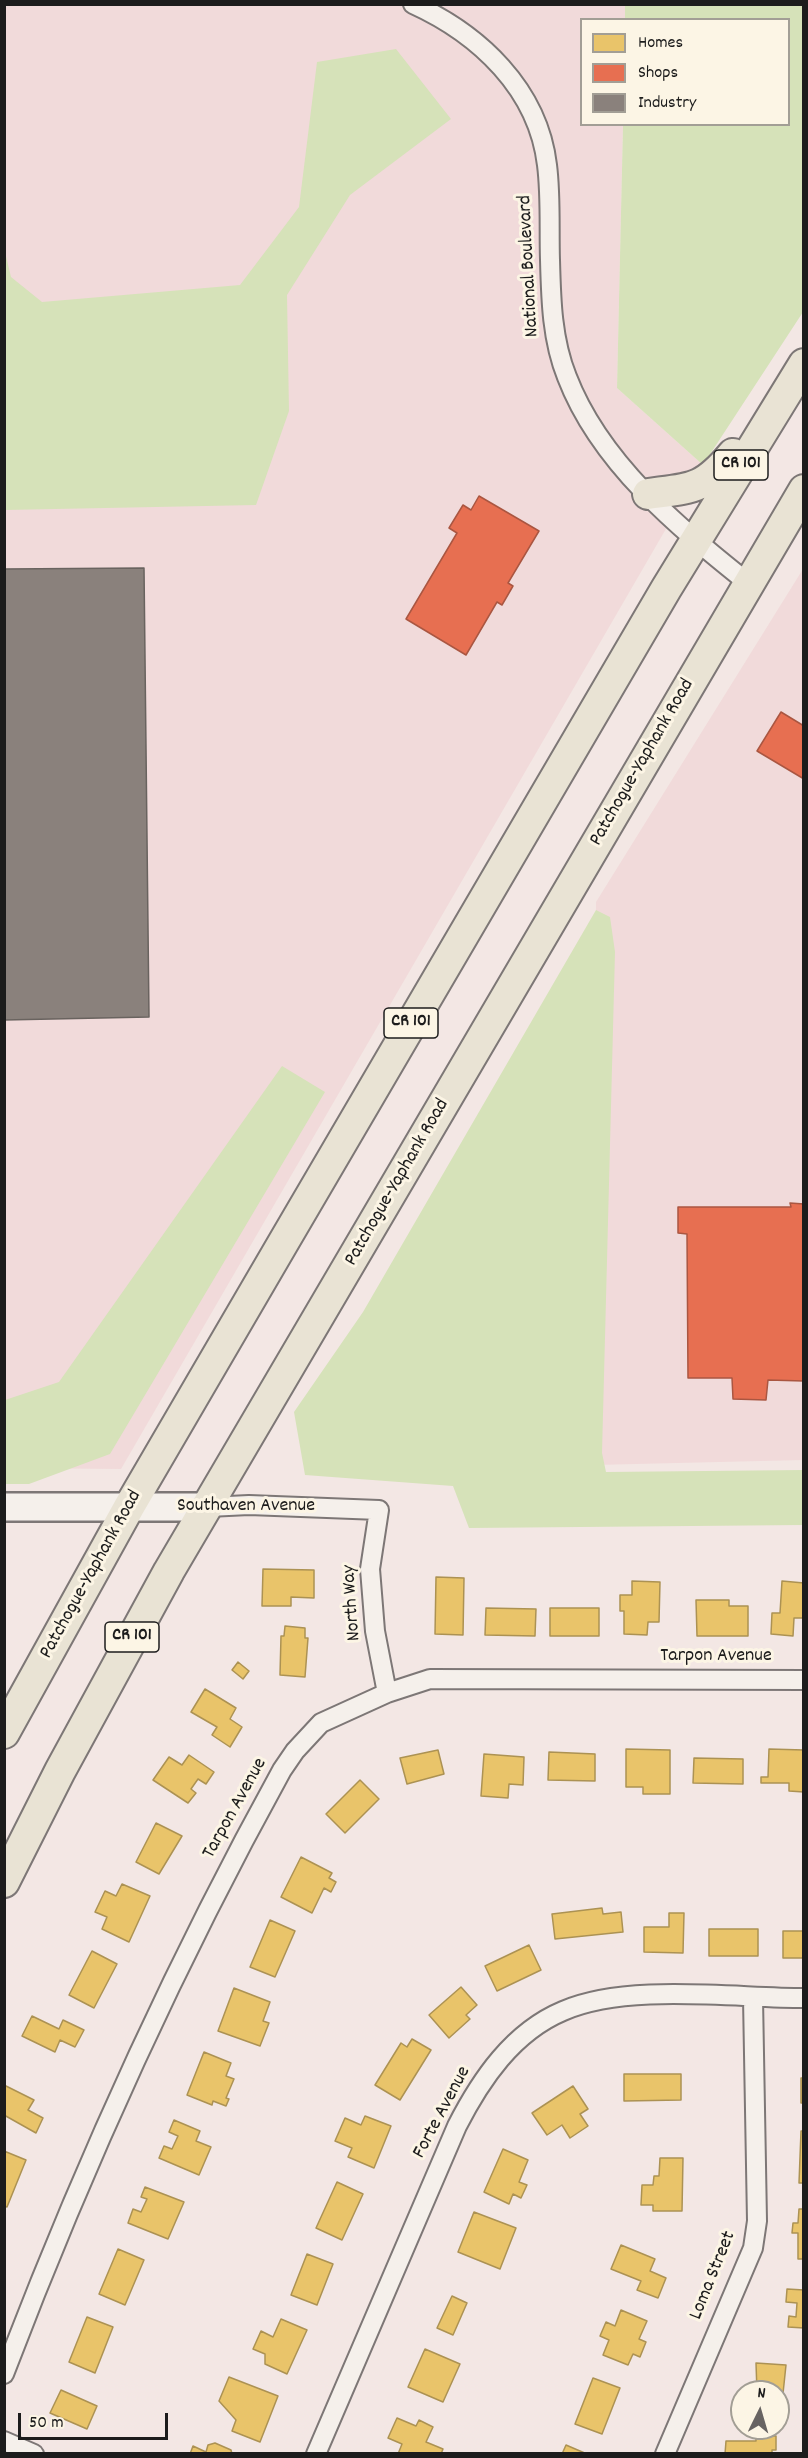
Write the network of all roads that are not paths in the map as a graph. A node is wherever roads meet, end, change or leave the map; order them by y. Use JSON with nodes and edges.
{"nodes":[{"id":1,"x":413,"y":4,"type":"edge"},
{"id":2,"x":804,"y":364,"type":"edge"},
{"id":3,"x":787,"y":390,"type":"junction"},
{"id":4,"x":804,"y":490,"type":"edge"},
{"id":5,"x":648,"y":494,"type":"junction"},
{"id":6,"x":695,"y":541,"type":"junction"},
{"id":7,"x":748,"y":583,"type":"junction"},
{"id":8,"x":4,"y":1507,"type":"edge"},
{"id":9,"x":129,"y":1507,"type":"junction"},
{"id":10,"x":208,"y":1507,"type":"junction"},
{"id":11,"x":379,"y":1510,"type":"joint"},
{"id":12,"x":804,"y":1680,"type":"edge"},
{"id":13,"x":387,"y":1693,"type":"junction"},
{"id":14,"x":4,"y":1733,"type":"edge"},
{"id":15,"x":4,"y":1882,"type":"edge"},
{"id":16,"x":753,"y":1998,"type":"junction"},
{"id":17,"x":804,"y":1998,"type":"edge"},
{"id":18,"x":4,"y":2374,"type":"edge"},
{"id":19,"x":4,"y":2441,"type":"edge"},
{"id":20,"x":34,"y":2454,"type":"edge"},
{"id":21,"x":316,"y":2454,"type":"edge"},
{"id":22,"x":665,"y":2454,"type":"edge"}],
"edges":[{"from":1,"to":5,"type":"street","name":"National Boulevard"},
{"from":2,"to":3,"type":"main road","name":"Patchogue-Yaphank Road","number":"CR 101"},
{"from":3,"to":5,"type":"main road"},
{"from":3,"to":6,"type":"main road","name":"Patchogue-Yaphank Road","number":"CR 101"},
{"from":4,"to":7,"type":"main road","name":"Patchogue-Yaphank Road","number":"CR 101"},
{"from":5,"to":6,"type":"street","name":"National Boulevard"},
{"from":6,"to":7,"type":"street","name":"National Boulevard"},
{"from":6,"to":9,"type":"main road","name":"Patchogue-Yaphank Road","number":"CR 101"},
{"from":7,"to":10,"type":"main road","name":"Patchogue-Yaphank Road","number":"CR 101"},
{"from":8,"to":9,"type":"street","name":"Southaven Avenue"},
{"from":9,"to":10,"type":"street","name":"Southaven Avenue"},
{"from":9,"to":14,"type":"main road","name":"Patchogue-Yaphank Road","number":"CR 101"},
{"from":10,"to":11,"type":"street","name":"Southaven Avenue"},
{"from":10,"to":15,"type":"main road","name":"Patchogue-Yaphank Road","number":"CR 101"},
{"from":11,"to":13,"type":"street","name":"North Way"},
{"from":12,"to":13,"type":"street","name":"Tarpon Avenue"},
{"from":13,"to":18,"type":"street","name":"Tarpon Avenue"},
{"from":16,"to":17,"type":"street","name":"Forte Avenue"},
{"from":16,"to":21,"type":"street","name":"Forte Avenue"},
{"from":16,"to":22,"type":"street","name":"Loma Street"},
{"from":19,"to":20,"type":"street"}]}
